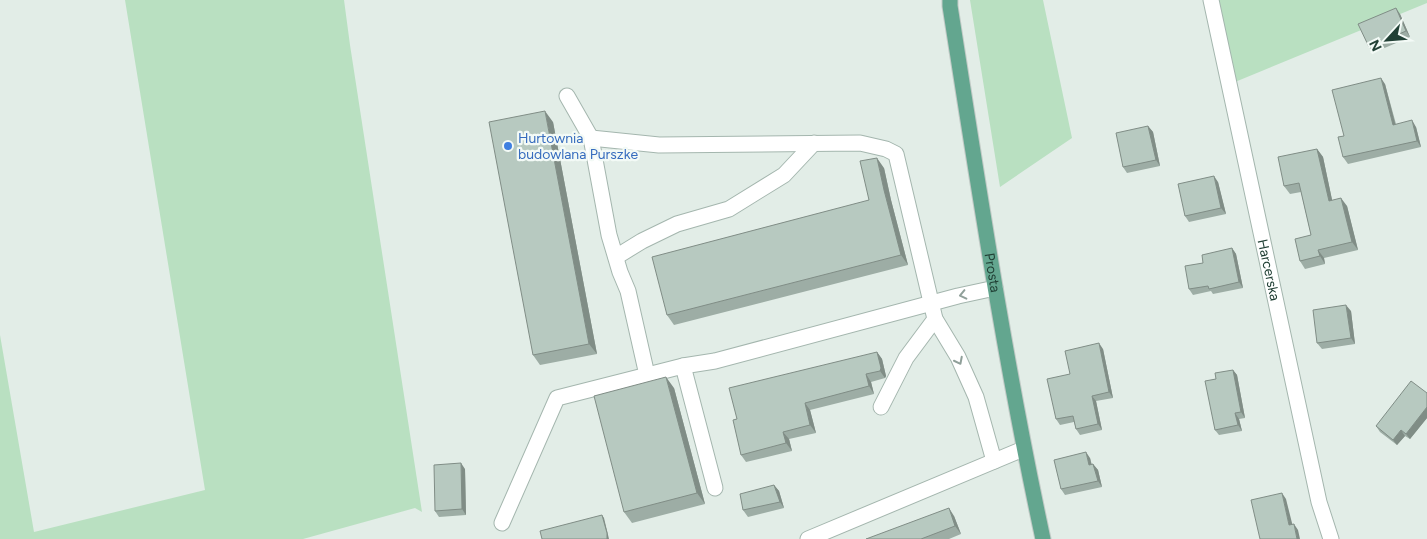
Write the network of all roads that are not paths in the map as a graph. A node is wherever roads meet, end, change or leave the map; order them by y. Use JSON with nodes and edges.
{"nodes":[{"id":1,"x":1211,"y":0,"type":"edge"},
{"id":2,"x":949,"y":2,"type":"edge"},
{"id":3,"x":567,"y":96,"type":"dead end"},
{"id":4,"x":591,"y":138,"type":"junction"},
{"id":5,"x":814,"y":143,"type":"junction"},
{"id":6,"x":616,"y":257,"type":"junction"},
{"id":7,"x":995,"y":288,"type":"junction"},
{"id":8,"x":931,"y":303,"type":"junction"},
{"id":9,"x":934,"y":319,"type":"junction"},
{"id":10,"x":683,"y":366,"type":"junction"},
{"id":11,"x":647,"y":375,"type":"junction"},
{"id":12,"x":881,"y":407,"type":"dead end"},
{"id":13,"x":1024,"y":449,"type":"junction"},
{"id":14,"x":994,"y":461,"type":"junction"},
{"id":15,"x":715,"y":488,"type":"dead end"},
{"id":16,"x":502,"y":523,"type":"dead end"},
{"id":17,"x":808,"y":539,"type":"edge"},
{"id":18,"x":1043,"y":539,"type":"edge"},
{"id":19,"x":1332,"y":539,"type":"edge"}],
"edges":[{"from":1,"to":19,"type":"street","name":"Harcerska"},
{"from":2,"to":7,"type":"main road","name":"Prosta"},
{"from":3,"to":4,"type":"street"},
{"from":4,"to":5,"type":"street"},
{"from":4,"to":6,"type":"street"},
{"from":5,"to":6,"type":"street"},
{"from":5,"to":8,"type":"street"},
{"from":6,"to":11,"type":"street"},
{"from":7,"to":8,"type":"street","one_way":true},
{"from":7,"to":13,"type":"main road","name":"Prosta"},
{"from":8,"to":9,"type":"street"},
{"from":8,"to":10,"type":"street"},
{"from":9,"to":12,"type":"street"},
{"from":9,"to":14,"type":"street","one_way":true},
{"from":10,"to":11,"type":"street"},
{"from":10,"to":15,"type":"street"},
{"from":11,"to":16,"type":"street"},
{"from":13,"to":14,"type":"street"},
{"from":13,"to":18,"type":"main road","name":"Prosta"},
{"from":14,"to":17,"type":"street"}]}
